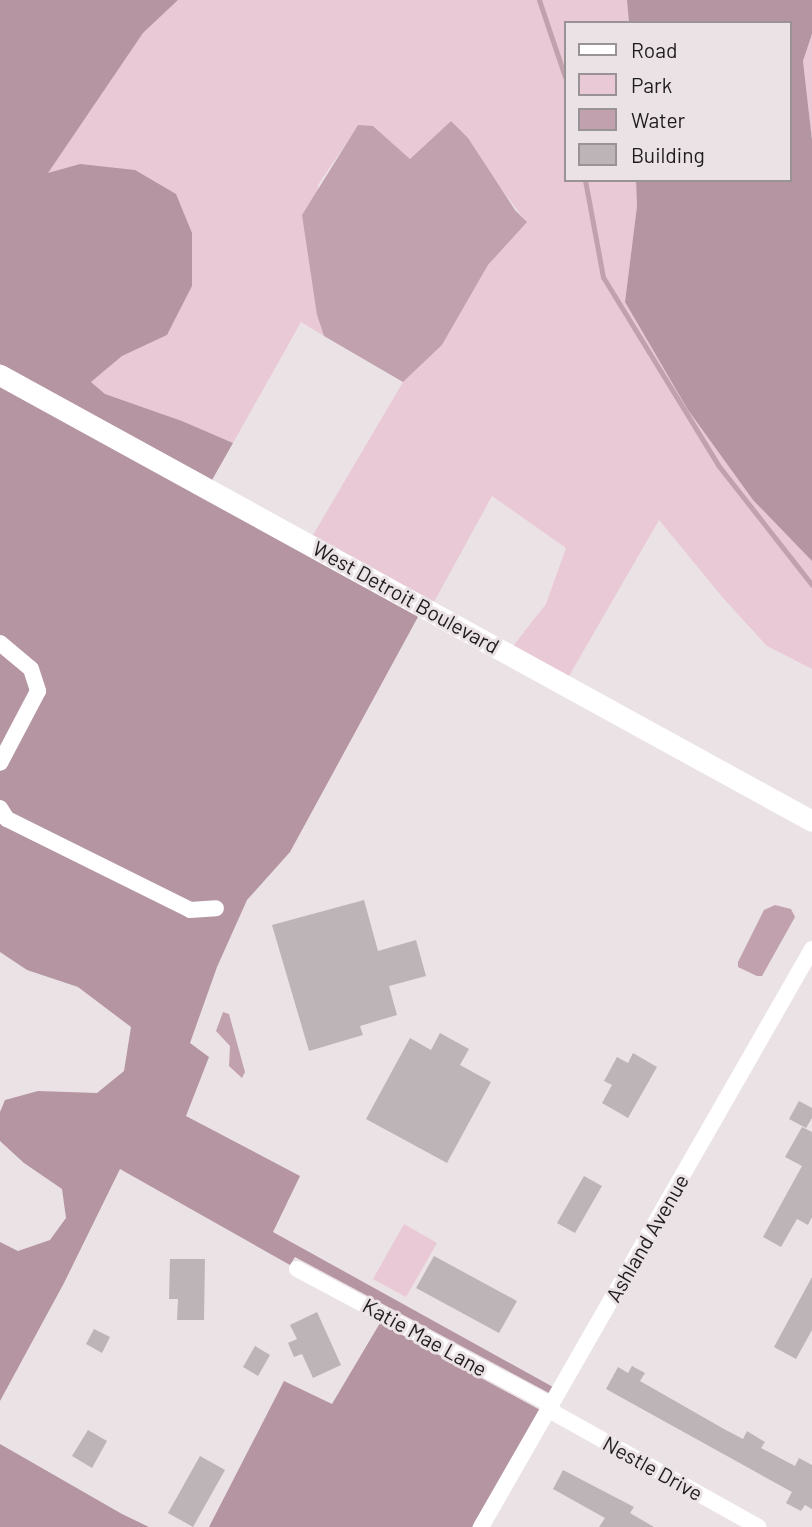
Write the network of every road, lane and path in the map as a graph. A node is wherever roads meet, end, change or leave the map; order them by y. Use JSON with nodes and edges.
{"nodes":[{"id":1,"x":0,"y":375,"type":"edge"},
{"id":2,"x":0,"y":643,"type":"edge"},
{"id":3,"x":0,"y":763,"type":"edge"},
{"id":4,"x":0,"y":808,"type":"edge"},
{"id":5,"x":812,"y":821,"type":"edge"},
{"id":6,"x":216,"y":908,"type":"dead end"},
{"id":7,"x":812,"y":949,"type":"edge"},
{"id":8,"x":297,"y":1269,"type":"dead end"},
{"id":9,"x":551,"y":1408,"type":"junction"},
{"id":10,"x":481,"y":1527,"type":"edge"},
{"id":11,"x":758,"y":1527,"type":"edge"}],
"edges":[{"from":1,"to":5,"type":"street","name":"West Detroit Boulevard"},
{"from":2,"to":3,"type":"street"},
{"from":4,"to":6,"type":"street"},
{"from":7,"to":9,"type":"street","name":"Ashland Avenue"},
{"from":8,"to":9,"type":"street","name":"Katie Mae Lane"},
{"from":9,"to":10,"type":"street","name":"Ashland Avenue"},
{"from":9,"to":11,"type":"street","name":"Nestle Drive"}]}
